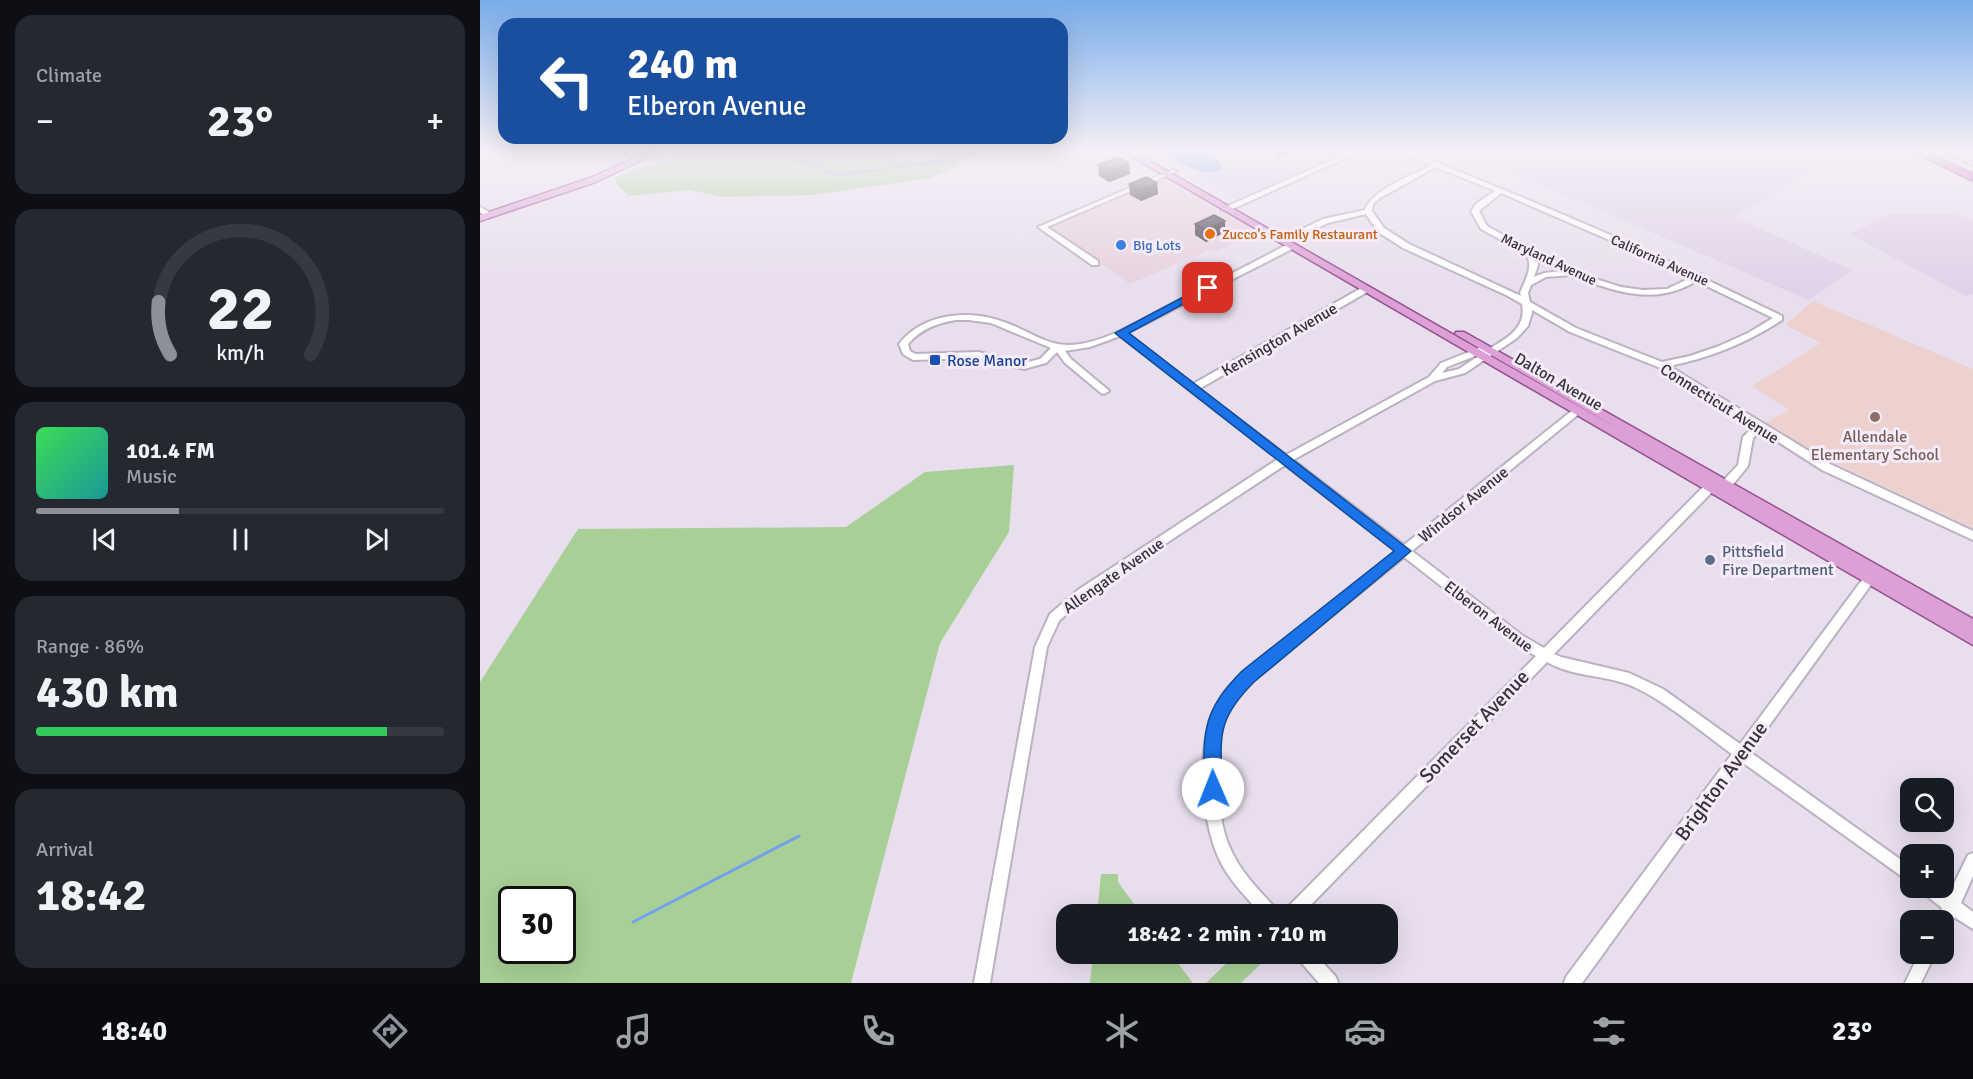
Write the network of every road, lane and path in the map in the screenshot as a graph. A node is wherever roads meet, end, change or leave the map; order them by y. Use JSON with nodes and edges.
{"nodes":[{"id":1,"x":539,"y":198,"type":"edge"},
{"id":2,"x":1110,"y":198,"type":"edge"},
{"id":3,"x":1213,"y":198,"type":"edge"},
{"id":4,"x":1250,"y":198,"type":"edge"},
{"id":5,"x":1375,"y":198,"type":"edge"},
{"id":6,"x":1490,"y":198,"type":"edge"},
{"id":7,"x":1518,"y":198,"type":"edge"},
{"id":8,"x":1229,"y":207,"type":"junction"},
{"id":9,"x":480,"y":209,"type":"edge"},
{"id":10,"x":1368,"y":212,"type":"junction"},
{"id":11,"x":484,"y":216,"type":"edge"},
{"id":12,"x":1330,"y":220,"type":"junction"},
{"id":13,"x":1372,"y":221,"type":"junction"},
{"id":14,"x":1291,"y":242,"type":"junction"},
{"id":15,"x":1525,"y":249,"type":"junction"},
{"id":16,"x":1095,"y":263,"type":"dead end"},
{"id":17,"x":1582,"y":276,"type":"junction"},
{"id":18,"x":1698,"y":276,"type":"junction"},
{"id":19,"x":1528,"y":283,"type":"junction"},
{"id":20,"x":1366,"y":289,"type":"junction"},
{"id":21,"x":1527,"y":304,"type":"junction"},
{"id":22,"x":1121,"y":333,"type":"junction"},
{"id":23,"x":1058,"y":347,"type":"junction"},
{"id":24,"x":1483,"y":353,"type":"junction"},
{"id":25,"x":1661,"y":365,"type":"junction"},
{"id":26,"x":1192,"y":388,"type":"junction"},
{"id":27,"x":1104,"y":391,"type":"dead end"},
{"id":28,"x":1577,"y":411,"type":"junction"},
{"id":29,"x":1759,"y":428,"type":"junction"},
{"id":30,"x":1285,"y":460,"type":"junction"},
{"id":31,"x":1726,"y":485,"type":"junction"},
{"id":32,"x":1710,"y":487,"type":"junction"},
{"id":33,"x":1973,"y":536,"type":"edge"},
{"id":34,"x":1404,"y":551,"type":"junction"},
{"id":35,"x":1869,"y":579,"type":"junction"},
{"id":36,"x":1973,"y":626,"type":"edge"},
{"id":37,"x":1973,"y":639,"type":"edge"},
{"id":38,"x":1544,"y":655,"type":"junction"},
{"id":39,"x":1743,"y":753,"type":"junction"},
{"id":40,"x":1973,"y":860,"type":"edge"},
{"id":41,"x":1900,"y":868,"type":"edge"},
{"id":42,"x":1942,"y":898,"type":"edge"},
{"id":43,"x":1263,"y":904,"type":"edge"},
{"id":44,"x":1301,"y":904,"type":"edge"},
{"id":45,"x":1951,"y":905,"type":"junction"},
{"id":46,"x":1949,"y":910,"type":"edge"},
{"id":47,"x":1973,"y":921,"type":"edge"},
{"id":48,"x":1314,"y":964,"type":"edge"},
{"id":49,"x":1922,"y":964,"type":"edge"},
{"id":50,"x":981,"y":983,"type":"edge"},
{"id":51,"x":1330,"y":983,"type":"edge"},
{"id":52,"x":1572,"y":983,"type":"edge"},
{"id":53,"x":1913,"y":983,"type":"edge"}],
"edges":[{"from":1,"to":11,"type":"main road"},
{"from":2,"to":16,"type":"street"},
{"from":3,"to":8,"type":"main road","name":"Dalton Avenue"},
{"from":4,"to":8,"type":"street"},
{"from":5,"to":10,"type":"street"},
{"from":6,"to":15,"type":"street","name":"Maryland Avenue"},
{"from":7,"to":18,"type":"street","name":"California Avenue"},
{"from":8,"to":14,"type":"main road","name":"Dalton Avenue"},
{"from":9,"to":11,"type":"street"},
{"from":10,"to":12,"type":"street"},
{"from":10,"to":13,"type":"street","name":"Connecticut Avenue"},
{"from":12,"to":13,"type":"street"},
{"from":12,"to":14,"type":"street"},
{"from":13,"to":21,"type":"street","name":"Connecticut Avenue"},
{"from":14,"to":20,"type":"main road","name":"Dalton Avenue"},
{"from":14,"to":22,"type":"street"},
{"from":14,"to":24,"type":"main road","name":"Dalton Avenue"},
{"from":15,"to":17,"type":"street","name":"Maryland Avenue"},
{"from":15,"to":19,"type":"street","name":"Allengate Avenue"},
{"from":17,"to":18,"type":"street","name":"Maryland Avenue"},
{"from":17,"to":19,"type":"street"},
{"from":18,"to":25,"type":"street","name":"California Avenue"},
{"from":19,"to":21,"type":"street","name":"Allengate Avenue"},
{"from":20,"to":24,"type":"main road","name":"Dalton Avenue"},
{"from":20,"to":26,"type":"street","name":"Kensington Avenue"},
{"from":21,"to":24,"type":"street","name":"Allengate Avenue"},
{"from":21,"to":25,"type":"street","name":"Connecticut Avenue"},
{"from":22,"to":23,"type":"street"},
{"from":22,"to":26,"type":"street","name":"Elberon Avenue"},
{"from":23,"to":23,"type":"street"},
{"from":23,"to":27,"type":"street"},
{"from":24,"to":28,"type":"main road","name":"Dalton Avenue"},
{"from":24,"to":30,"type":"street","name":"Allengate Avenue"},
{"from":24,"to":31,"type":"main road","name":"Dalton Avenue"},
{"from":25,"to":29,"type":"street","name":"Connecticut Avenue"},
{"from":26,"to":30,"type":"street","name":"Elberon Avenue"},
{"from":28,"to":32,"type":"main road","name":"Dalton Avenue"},
{"from":28,"to":34,"type":"street","name":"Windsor Avenue"},
{"from":29,"to":31,"type":"street"},
{"from":29,"to":33,"type":"street","name":"Connecticut Avenue"},
{"from":30,"to":34,"type":"street","name":"Elberon Avenue"},
{"from":30,"to":50,"type":"street","name":"Allengate Avenue"},
{"from":31,"to":36,"type":"main road","name":"Dalton Avenue"},
{"from":32,"to":35,"type":"main road","name":"Dalton Avenue"},
{"from":32,"to":38,"type":"street","name":"Somerset Avenue"},
{"from":34,"to":38,"type":"street","name":"Elberon Avenue"},
{"from":34,"to":43,"type":"street","name":"Windsor Avenue"},
{"from":35,"to":37,"type":"main road","name":"Dalton Avenue"},
{"from":35,"to":39,"type":"street","name":"Brighton Avenue"},
{"from":38,"to":39,"type":"street","name":"Elberon Avenue"},
{"from":38,"to":44,"type":"street","name":"Somerset Avenue"},
{"from":39,"to":41,"type":"street","name":"Elberon Avenue"},
{"from":39,"to":52,"type":"street","name":"Brighton Avenue"},
{"from":40,"to":45,"type":"street"},
{"from":42,"to":45,"type":"street"},
{"from":45,"to":46,"type":"street"},
{"from":45,"to":47,"type":"street"},
{"from":48,"to":51,"type":"street"},
{"from":49,"to":53,"type":"street"}]}
